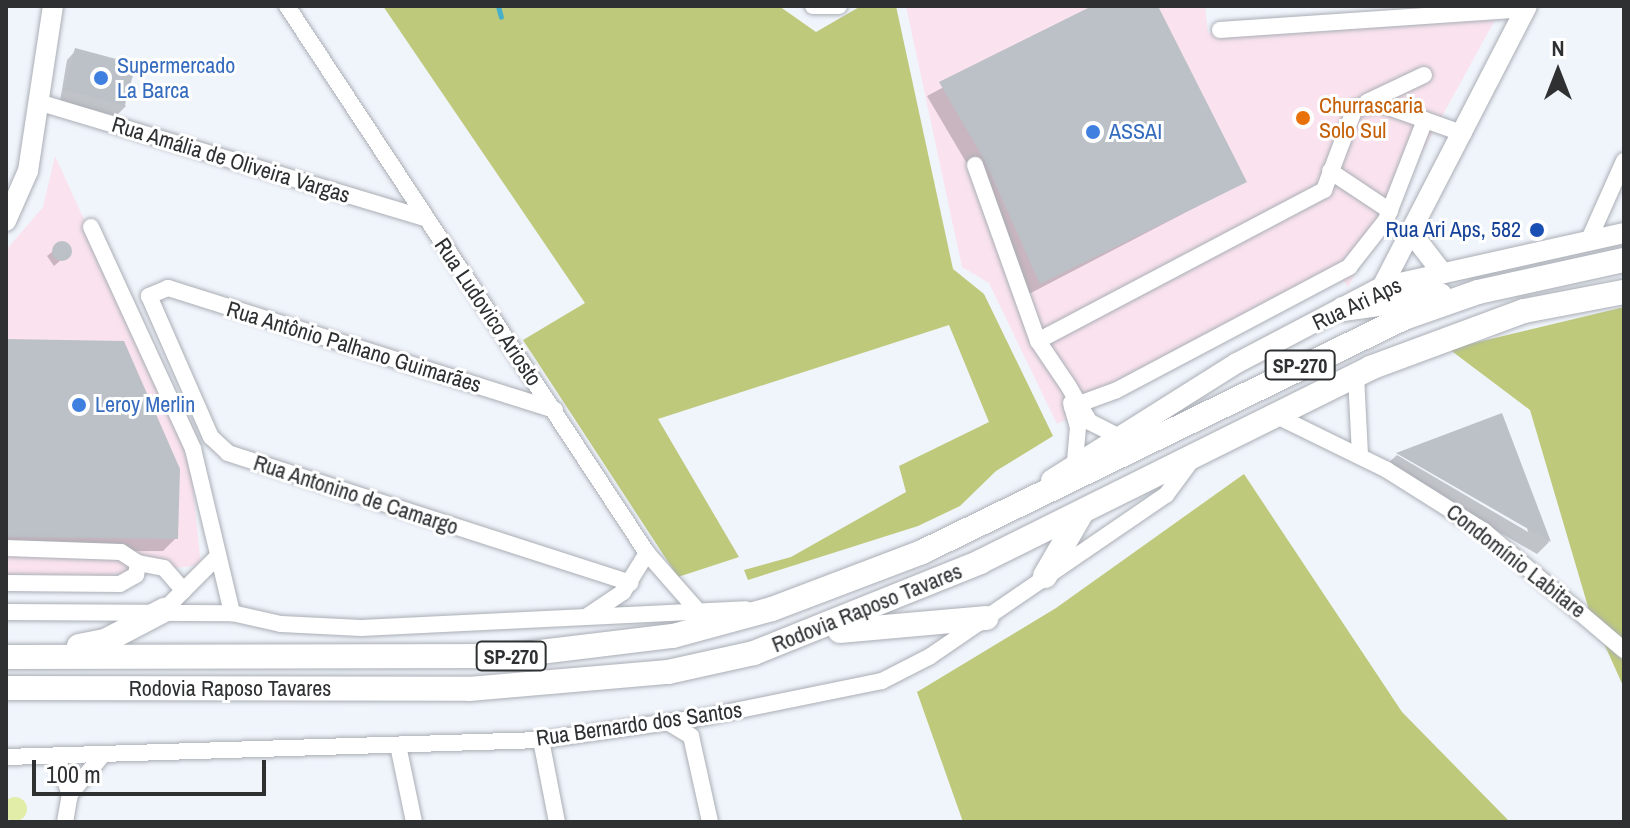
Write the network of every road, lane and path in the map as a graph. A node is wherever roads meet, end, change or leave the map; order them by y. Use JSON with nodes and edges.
{"nodes":[{"id":1,"x":53,"y":6,"type":"edge"},
{"id":2,"x":287,"y":6,"type":"edge"},
{"id":3,"x":813,"y":6,"type":"edge"},
{"id":4,"x":839,"y":6,"type":"edge"},
{"id":5,"x":1526,"y":8,"type":"edge"},
{"id":6,"x":1220,"y":30,"type":"dead end"},
{"id":7,"x":1424,"y":75,"type":"dead end"},
{"id":8,"x":38,"y":102,"type":"junction"},
{"id":9,"x":1366,"y":102,"type":"junction"},
{"id":10,"x":1425,"y":120,"type":"junction"},
{"id":11,"x":1464,"y":134,"type":"junction"},
{"id":12,"x":1624,"y":161,"type":"edge"},
{"id":13,"x":975,"y":165,"type":"dead end"},
{"id":14,"x":1330,"y":171,"type":"junction"},
{"id":15,"x":1390,"y":211,"type":"junction"},
{"id":16,"x":424,"y":218,"type":"junction"},
{"id":17,"x":6,"y":221,"type":"edge"},
{"id":18,"x":91,"y":227,"type":"dead end"},
{"id":19,"x":1624,"y":233,"type":"edge"},
{"id":20,"x":1413,"y":235,"type":"junction"},
{"id":21,"x":1591,"y":235,"type":"junction"},
{"id":22,"x":1624,"y":260,"type":"edge"},
{"id":23,"x":1441,"y":271,"type":"junction"},
{"id":24,"x":1382,"y":287,"type":"junction"},
{"id":25,"x":153,"y":288,"type":"joint"},
{"id":26,"x":1478,"y":292,"type":"junction"},
{"id":27,"x":1624,"y":292,"type":"edge"},
{"id":28,"x":1343,"y":309,"type":"junction"},
{"id":29,"x":1038,"y":341,"type":"junction"},
{"id":30,"x":1356,"y":376,"type":"junction"},
{"id":31,"x":1076,"y":406,"type":"junction"},
{"id":32,"x":555,"y":410,"type":"junction"},
{"id":33,"x":1277,"y":416,"type":"junction"},
{"id":34,"x":1119,"y":437,"type":"junction"},
{"id":35,"x":1360,"y":456,"type":"junction"},
{"id":36,"x":1194,"y":457,"type":"junction"},
{"id":37,"x":1075,"y":464,"type":"junction"},
{"id":38,"x":1081,"y":514,"type":"junction"},
{"id":39,"x":993,"y":517,"type":"junction"},
{"id":40,"x":6,"y":548,"type":"edge"},
{"id":41,"x":647,"y":553,"type":"junction"},
{"id":42,"x":215,"y":559,"type":"junction"},
{"id":43,"x":138,"y":563,"type":"junction"},
{"id":44,"x":1045,"y":576,"type":"junction"},
{"id":45,"x":6,"y":583,"type":"edge"},
{"id":46,"x":631,"y":583,"type":"junction"},
{"id":47,"x":184,"y":591,"type":"junction"},
{"id":48,"x":772,"y":609,"type":"junction"},
{"id":49,"x":164,"y":610,"type":"junction"},
{"id":50,"x":698,"y":611,"type":"junction"},
{"id":51,"x":6,"y":612,"type":"edge"},
{"id":52,"x":232,"y":613,"type":"junction"},
{"id":53,"x":584,"y":618,"type":"junction"},
{"id":54,"x":986,"y":618,"type":"junction"},
{"id":55,"x":813,"y":633,"type":"junction"},
{"id":56,"x":1624,"y":650,"type":"edge"},
{"id":57,"x":6,"y":657,"type":"edge"},
{"id":58,"x":6,"y":688,"type":"edge"},
{"id":59,"x":705,"y":717,"type":"junction"},
{"id":60,"x":669,"y":723,"type":"junction"},
{"id":61,"x":691,"y":736,"type":"junction"},
{"id":62,"x":541,"y":740,"type":"junction"},
{"id":63,"x":399,"y":750,"type":"junction"},
{"id":64,"x":6,"y":757,"type":"edge"},
{"id":65,"x":57,"y":757,"type":"junction"},
{"id":66,"x":101,"y":757,"type":"junction"},
{"id":67,"x":70,"y":794,"type":"junction"},
{"id":68,"x":66,"y":821,"type":"edge"},
{"id":69,"x":414,"y":822,"type":"edge"},
{"id":70,"x":557,"y":822,"type":"edge"},
{"id":71,"x":710,"y":822,"type":"edge"}],
"edges":[{"from":1,"to":8,"type":"main road"},
{"from":2,"to":16,"type":"street","name":"Rua Ludovico Ariosto"},
{"from":3,"to":4,"type":"street"},
{"from":5,"to":6,"type":"street"},
{"from":5,"to":11,"type":"main road"},
{"from":7,"to":9,"type":"street"},
{"from":8,"to":16,"type":"street","name":"Rua Amália de Oliveira Vargas"},
{"from":8,"to":17,"type":"main road"},
{"from":9,"to":10,"type":"street"},
{"from":9,"to":14,"type":"street"},
{"from":10,"to":11,"type":"street"},
{"from":10,"to":15,"type":"street"},
{"from":11,"to":20,"type":"main road"},
{"from":12,"to":21,"type":"street"},
{"from":13,"to":29,"type":"street"},
{"from":14,"to":15,"type":"street"},
{"from":14,"to":29,"type":"street"},
{"from":15,"to":31,"type":"street"},
{"from":16,"to":32,"type":"street","name":"Rua Ludovico Ariosto"},
{"from":18,"to":42,"type":"street"},
{"from":19,"to":21,"type":"main road","name":"Rua Ari Aps"},
{"from":20,"to":23,"type":"main road"},
{"from":20,"to":24,"type":"main road"},
{"from":21,"to":23,"type":"main road","name":"Rua Ari Aps"},
{"from":22,"to":26,"type":"highway","name":"Rodovia Raposo Tavares","number":"SP-270"},
{"from":23,"to":24,"type":"main road","name":"Rua Ari Aps"},
{"from":24,"to":28,"type":"main road","name":"Rua Ari Aps"},
{"from":25,"to":32,"type":"street","name":"Rua Antônio Palhano Guimarães"},
{"from":25,"to":46,"type":"street","name":"Rua Antonino de Camargo"},
{"from":26,"to":28,"type":"highway"},
{"from":26,"to":39,"type":"highway","name":"Rodovia Raposo Tavares","number":"SP-270"},
{"from":27,"to":30,"type":"highway","name":"Rodovia Raposo Tavares","number":"SP-270"},
{"from":28,"to":34,"type":"main road","name":"Rua Ari Aps"},
{"from":29,"to":31,"type":"street"},
{"from":30,"to":33,"type":"highway","name":"Rodovia Raposo Tavares","number":"SP-270"},
{"from":30,"to":35,"type":"street"},
{"from":31,"to":34,"type":"street"},
{"from":31,"to":37,"type":"street"},
{"from":32,"to":41,"type":"street","name":"Rua Ludovico Ariosto"},
{"from":33,"to":35,"type":"street","name":"Condomínio Labitare"},
{"from":33,"to":36,"type":"highway","name":"Rodovia Raposo Tavares","number":"SP-270"},
{"from":34,"to":37,"type":"main road","name":"Rua Ari Aps"},
{"from":35,"to":56,"type":"street","name":"Condomínio Labitare"},
{"from":36,"to":38,"type":"highway","name":"Rodovia Raposo Tavares","number":"SP-270"},
{"from":36,"to":44,"type":"street","name":"Rua Bernardo dos Santos"},
{"from":37,"to":39,"type":"main road","name":"Rua Ari Aps"},
{"from":38,"to":44,"type":"highway"},
{"from":38,"to":55,"type":"highway","name":"Rodovia Raposo Tavares","number":"SP-270"},
{"from":39,"to":48,"type":"highway","name":"Rodovia Raposo Tavares","number":"SP-270"},
{"from":40,"to":43,"type":"street"},
{"from":41,"to":46,"type":"street"},
{"from":41,"to":50,"type":"street","name":"Rua Ludovico Ariosto"},
{"from":42,"to":47,"type":"street"},
{"from":42,"to":52,"type":"street"},
{"from":43,"to":45,"type":"street"},
{"from":43,"to":47,"type":"street"},
{"from":44,"to":54,"type":"street","name":"Rua Bernardo dos Santos"},
{"from":46,"to":53,"type":"street"},
{"from":47,"to":49,"type":"street"},
{"from":48,"to":50,"type":"street"},
{"from":48,"to":57,"type":"highway","name":"Rodovia Raposo Tavares","number":"SP-270"},
{"from":49,"to":51,"type":"street"},
{"from":49,"to":52,"type":"street"},
{"from":49,"to":57,"type":"highway"},
{"from":50,"to":53,"type":"street"},
{"from":52,"to":53,"type":"street"},
{"from":54,"to":55,"type":"highway"},
{"from":54,"to":59,"type":"street","name":"Rua Bernardo dos Santos"},
{"from":55,"to":58,"type":"highway","name":"Rodovia Raposo Tavares","number":"SP-270"},
{"from":59,"to":60,"type":"street","name":"Rua Bernardo dos Santos"},
{"from":59,"to":61,"type":"street"},
{"from":60,"to":61,"type":"street"},
{"from":60,"to":62,"type":"street","name":"Rua Bernardo dos Santos"},
{"from":61,"to":71,"type":"street"},
{"from":62,"to":63,"type":"street","name":"Rua Bernardo dos Santos"},
{"from":62,"to":70,"type":"street"},
{"from":63,"to":66,"type":"street","name":"Rua Bernardo dos Santos"},
{"from":63,"to":69,"type":"street"},
{"from":64,"to":65,"type":"street","name":"Rua Bernardo dos Santos"},
{"from":65,"to":66,"type":"street","name":"Rua Bernardo dos Santos"},
{"from":65,"to":67,"type":"street"},
{"from":66,"to":67,"type":"street"},
{"from":67,"to":68,"type":"street"}]}
